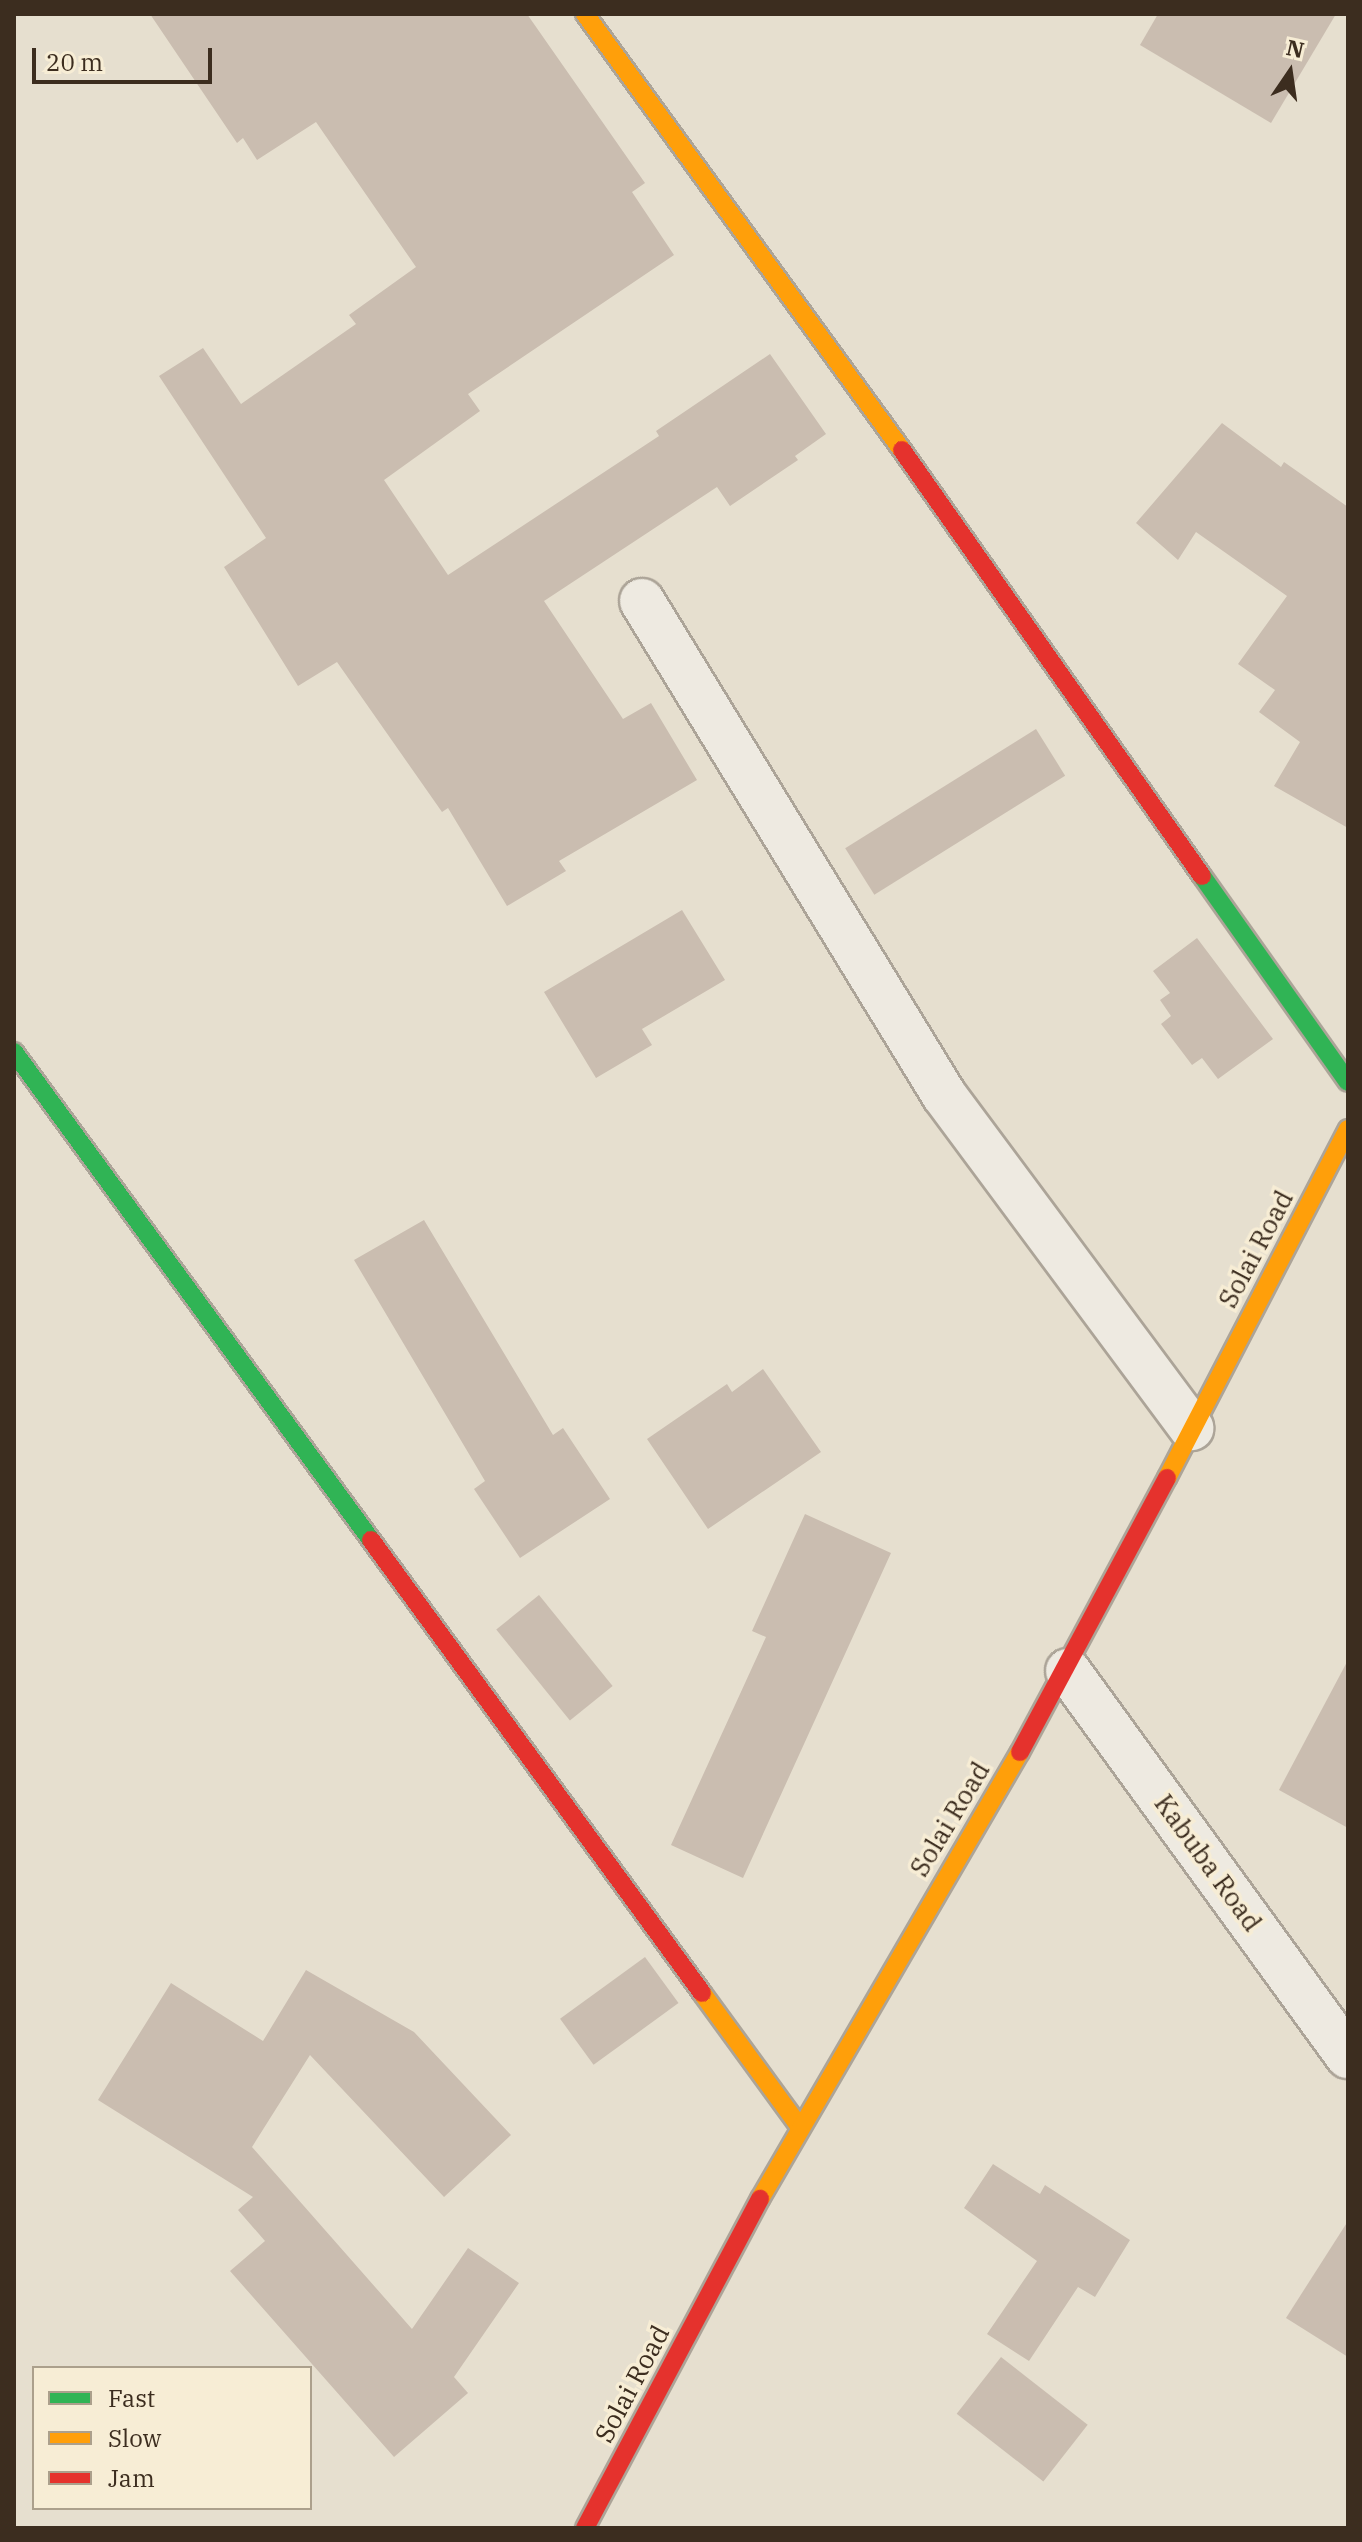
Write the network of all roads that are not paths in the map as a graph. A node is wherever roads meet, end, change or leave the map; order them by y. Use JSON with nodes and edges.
{"nodes":[{"id":1,"x":585,"y":14,"type":"edge"},
{"id":2,"x":642,"y":601,"type":"dead end"},
{"id":3,"x":14,"y":1052,"type":"edge"},
{"id":4,"x":1348,"y":1082,"type":"edge"},
{"id":5,"x":1348,"y":1129,"type":"edge"},
{"id":6,"x":1191,"y":1428,"type":"junction"},
{"id":7,"x":1068,"y":1671,"type":"junction"},
{"id":8,"x":1348,"y":2056,"type":"edge"},
{"id":9,"x":799,"y":2126,"type":"junction"},
{"id":10,"x":585,"y":2528,"type":"edge"}],
"edges":[{"from":1,"to":4,"type":"main road"},
{"from":2,"to":6,"type":"street"},
{"from":3,"to":9,"type":"main road"},
{"from":5,"to":6,"type":"main road","name":"Solai Road"},
{"from":6,"to":7,"type":"main road","name":"Solai Road"},
{"from":7,"to":8,"type":"street","name":"Kabuba Road"},
{"from":7,"to":9,"type":"main road","name":"Solai Road"},
{"from":9,"to":10,"type":"main road","name":"Solai Road"}]}
